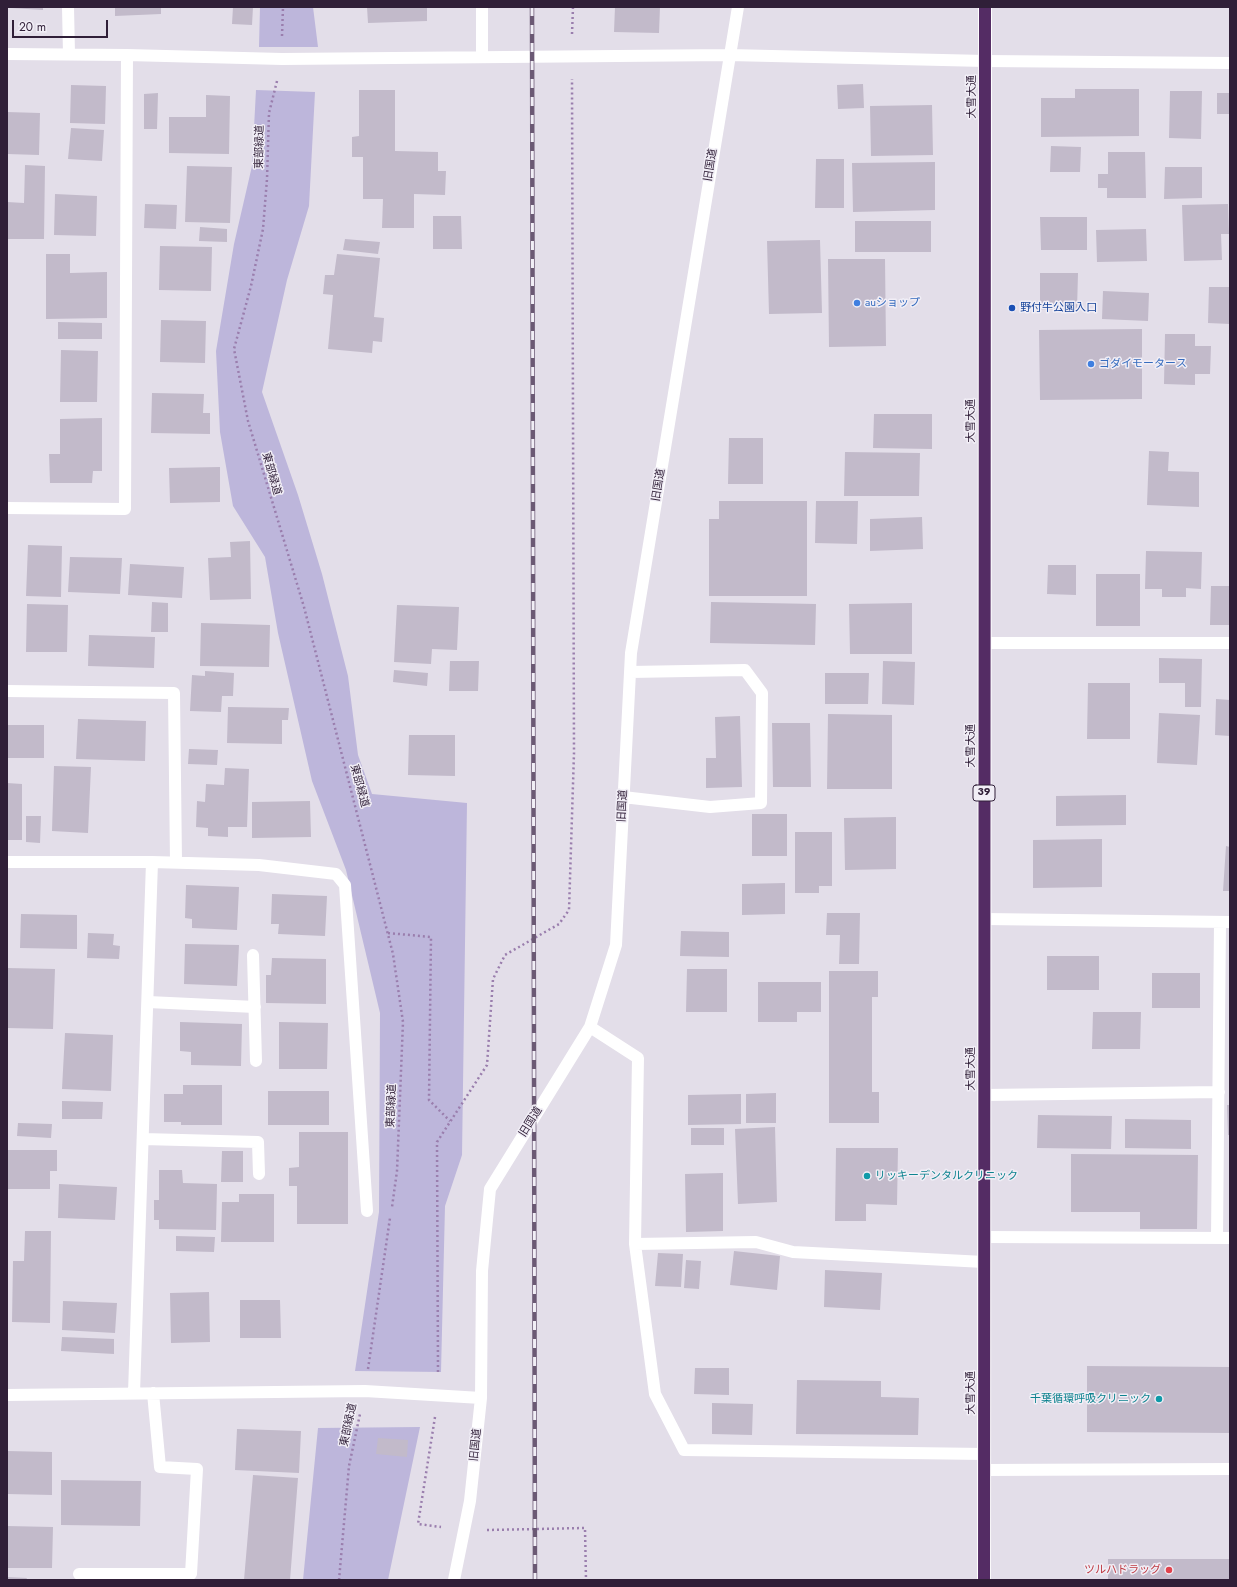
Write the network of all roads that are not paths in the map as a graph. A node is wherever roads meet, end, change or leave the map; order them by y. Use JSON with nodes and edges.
{"nodes":[{"id":1,"x":68,"y":7,"type":"edge"},
{"id":2,"x":482,"y":7,"type":"edge"},
{"id":3,"x":738,"y":7,"type":"edge"},
{"id":4,"x":985,"y":7,"type":"edge"},
{"id":5,"x":7,"y":54,"type":"edge"},
{"id":6,"x":69,"y":54,"type":"junction"},
{"id":7,"x":127,"y":55,"type":"junction"},
{"id":8,"x":729,"y":55,"type":"junction"},
{"id":9,"x":482,"y":57,"type":"junction"},
{"id":10,"x":985,"y":61,"type":"junction"},
{"id":11,"x":1230,"y":63,"type":"edge"},
{"id":12,"x":7,"y":508,"type":"edge"},
{"id":13,"x":984,"y":643,"type":"junction"},
{"id":14,"x":1230,"y":643,"type":"edge"},
{"id":15,"x":630,"y":672,"type":"junction"},
{"id":16,"x":7,"y":691,"type":"edge"},
{"id":17,"x":623,"y":797,"type":"junction"},
{"id":18,"x":7,"y":862,"type":"edge"},
{"id":19,"x":152,"y":862,"type":"junction"},
{"id":20,"x":176,"y":862,"type":"junction"},
{"id":21,"x":984,"y":919,"type":"junction"},
{"id":22,"x":1225,"y":922,"type":"edge"},
{"id":23,"x":253,"y":955,"type":"dead end"},
{"id":24,"x":148,"y":1002,"type":"junction"},
{"id":25,"x":255,"y":1007,"type":"junction"},
{"id":26,"x":590,"y":1027,"type":"junction"},
{"id":27,"x":256,"y":1061,"type":"dead end"},
{"id":28,"x":1219,"y":1092,"type":"junction"},
{"id":29,"x":984,"y":1095,"type":"junction"},
{"id":30,"x":143,"y":1139,"type":"junction"},
{"id":31,"x":259,"y":1174,"type":"dead end"},
{"id":32,"x":366,"y":1211,"type":"dead end"},
{"id":33,"x":984,"y":1237,"type":"junction"},
{"id":34,"x":1217,"y":1238,"type":"junction"},
{"id":35,"x":1230,"y":1238,"type":"edge"},
{"id":36,"x":635,"y":1244,"type":"junction"},
{"id":37,"x":984,"y":1262,"type":"junction"},
{"id":38,"x":134,"y":1393,"type":"junction"},
{"id":39,"x":153,"y":1393,"type":"junction"},
{"id":40,"x":7,"y":1395,"type":"edge"},
{"id":41,"x":481,"y":1398,"type":"junction"},
{"id":42,"x":984,"y":1454,"type":"junction"},
{"id":43,"x":1230,"y":1469,"type":"edge"},
{"id":44,"x":984,"y":1470,"type":"junction"},
{"id":45,"x":79,"y":1574,"type":"dead end"},
{"id":46,"x":454,"y":1580,"type":"edge"},
{"id":47,"x":984,"y":1580,"type":"edge"}],
"edges":[{"from":1,"to":6,"type":"street"},
{"from":2,"to":9,"type":"street"},
{"from":3,"to":8,"type":"street","name":"旧国道"},
{"from":4,"to":10,"type":"highway","name":"大雪大通","number":"39"},
{"from":5,"to":6,"type":"street"},
{"from":6,"to":7,"type":"street"},
{"from":7,"to":9,"type":"street"},
{"from":7,"to":12,"type":"street"},
{"from":8,"to":9,"type":"street"},
{"from":8,"to":10,"type":"street"},
{"from":8,"to":15,"type":"street","name":"旧国道"},
{"from":10,"to":11,"type":"street"},
{"from":10,"to":13,"type":"highway","name":"大雪大通","number":"39"},
{"from":13,"to":14,"type":"street"},
{"from":13,"to":21,"type":"highway","name":"大雪大通","number":"39"},
{"from":15,"to":17,"type":"street","name":"旧国道"},
{"from":15,"to":17,"type":"street"},
{"from":16,"to":20,"type":"street"},
{"from":17,"to":26,"type":"street","name":"旧国道"},
{"from":18,"to":19,"type":"street"},
{"from":19,"to":20,"type":"street"},
{"from":19,"to":24,"type":"street"},
{"from":20,"to":32,"type":"street"},
{"from":21,"to":22,"type":"street"},
{"from":21,"to":29,"type":"highway","name":"大雪大通","number":"39"},
{"from":22,"to":28,"type":"street"},
{"from":23,"to":25,"type":"street"},
{"from":24,"to":25,"type":"street"},
{"from":24,"to":30,"type":"street"},
{"from":25,"to":27,"type":"street"},
{"from":26,"to":36,"type":"street"},
{"from":26,"to":41,"type":"street","name":"旧国道"},
{"from":28,"to":29,"type":"street"},
{"from":28,"to":34,"type":"street"},
{"from":29,"to":33,"type":"highway","name":"大雪大通","number":"39"},
{"from":30,"to":31,"type":"street"},
{"from":30,"to":38,"type":"street"},
{"from":33,"to":34,"type":"street"},
{"from":33,"to":37,"type":"highway","name":"大雪大通","number":"39"},
{"from":34,"to":35,"type":"street"},
{"from":36,"to":37,"type":"street"},
{"from":36,"to":42,"type":"street"},
{"from":37,"to":42,"type":"highway","name":"大雪大通","number":"39"},
{"from":38,"to":39,"type":"street"},
{"from":38,"to":40,"type":"street"},
{"from":39,"to":41,"type":"street"},
{"from":39,"to":45,"type":"street"},
{"from":41,"to":46,"type":"street","name":"旧国道"},
{"from":42,"to":44,"type":"highway","name":"大雪大通","number":"39"},
{"from":43,"to":44,"type":"street"},
{"from":44,"to":47,"type":"highway","name":"大雪大通","number":"39"}]}
